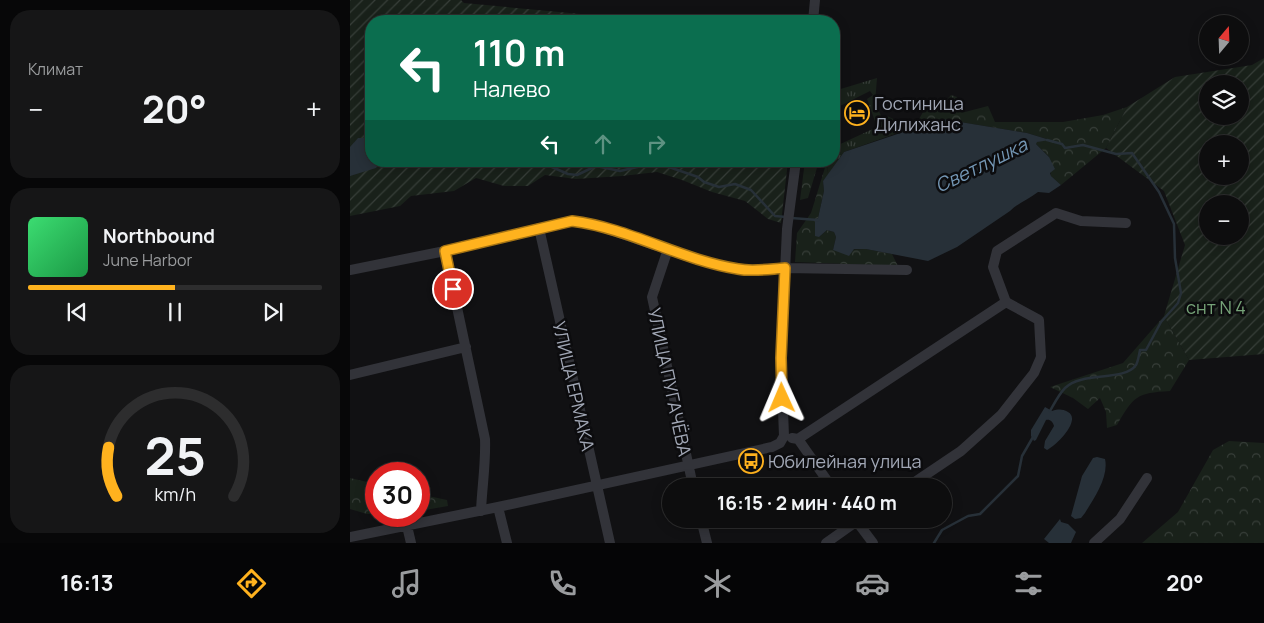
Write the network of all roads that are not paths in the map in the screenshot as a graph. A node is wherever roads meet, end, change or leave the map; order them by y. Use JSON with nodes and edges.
{"nodes":[{"id":1,"x":815,"y":0,"type":"edge"},
{"id":2,"x":814,"y":15,"type":"edge"},
{"id":3,"x":795,"y":167,"type":"edge"},
{"id":4,"x":1126,"y":223,"type":"dead end"},
{"id":5,"x":539,"y":228,"type":"junction"},
{"id":6,"x":668,"y":249,"type":"junction"},
{"id":7,"x":445,"y":251,"type":"junction"},
{"id":8,"x":785,"y":268,"type":"junction"},
{"id":9,"x":350,"y":270,"type":"edge"},
{"id":10,"x":907,"y":270,"type":"dead end"},
{"id":11,"x":1006,"y":302,"type":"junction"},
{"id":12,"x":466,"y":347,"type":"junction"},
{"id":13,"x":350,"y":375,"type":"edge"},
{"id":14,"x":784,"y":436,"type":"junction"},
{"id":15,"x":798,"y":439,"type":"junction"},
{"id":16,"x":687,"y":465,"type":"junction"},
{"id":17,"x":690,"y":478,"type":"edge"},
{"id":18,"x":825,"y":478,"type":"edge"},
{"id":19,"x":921,"y":478,"type":"edge"},
{"id":20,"x":1148,"y":478,"type":"dead end"},
{"id":21,"x":597,"y":484,"type":"junction"},
{"id":22,"x":498,"y":508,"type":"junction"},
{"id":23,"x":481,"y":511,"type":"junction"},
{"id":24,"x":430,"y":521,"type":"edge"},
{"id":25,"x":402,"y":527,"type":"edge"},
{"id":26,"x":407,"y":527,"type":"edge"},
{"id":27,"x":703,"y":528,"type":"edge"},
{"id":28,"x":846,"y":528,"type":"edge"},
{"id":29,"x":863,"y":528,"type":"edge"},
{"id":30,"x":350,"y":537,"type":"edge"},
{"id":31,"x":411,"y":543,"type":"edge"},
{"id":32,"x":506,"y":543,"type":"edge"},
{"id":33,"x":610,"y":543,"type":"edge"},
{"id":34,"x":707,"y":543,"type":"edge"},
{"id":35,"x":826,"y":543,"type":"edge"},
{"id":36,"x":873,"y":543,"type":"edge"},
{"id":37,"x":1094,"y":543,"type":"edge"}],
"edges":[{"from":1,"to":2,"type":"street"},
{"from":3,"to":8,"type":"street"},
{"from":4,"to":11,"type":"street"},
{"from":5,"to":6,"type":"street"},
{"from":5,"to":7,"type":"street"},
{"from":5,"to":21,"type":"street","name":"УЛИЦА ЕРМАКА"},
{"from":6,"to":8,"type":"street"},
{"from":6,"to":16,"type":"street","name":"УЛИЦА ПУГАЧЁВА"},
{"from":7,"to":9,"type":"street"},
{"from":7,"to":12,"type":"street"},
{"from":8,"to":10,"type":"street"},
{"from":8,"to":14,"type":"street"},
{"from":11,"to":15,"type":"street"},
{"from":11,"to":19,"type":"street"},
{"from":12,"to":13,"type":"street"},
{"from":12,"to":23,"type":"street"},
{"from":14,"to":15,"type":"street"},
{"from":14,"to":16,"type":"street"},
{"from":15,"to":18,"type":"street"},
{"from":16,"to":17,"type":"street","name":"УЛИЦА ПУГАЧЁВА"},
{"from":16,"to":21,"type":"street"},
{"from":20,"to":37,"type":"street"},
{"from":21,"to":22,"type":"street"},
{"from":21,"to":33,"type":"street","name":"УЛИЦА ЕРМАКА"},
{"from":22,"to":23,"type":"street"},
{"from":22,"to":32,"type":"street"},
{"from":23,"to":24,"type":"street"},
{"from":25,"to":30,"type":"street"},
{"from":26,"to":31,"type":"street"},
{"from":27,"to":34,"type":"street"},
{"from":28,"to":35,"type":"street"},
{"from":29,"to":36,"type":"street"}]}
